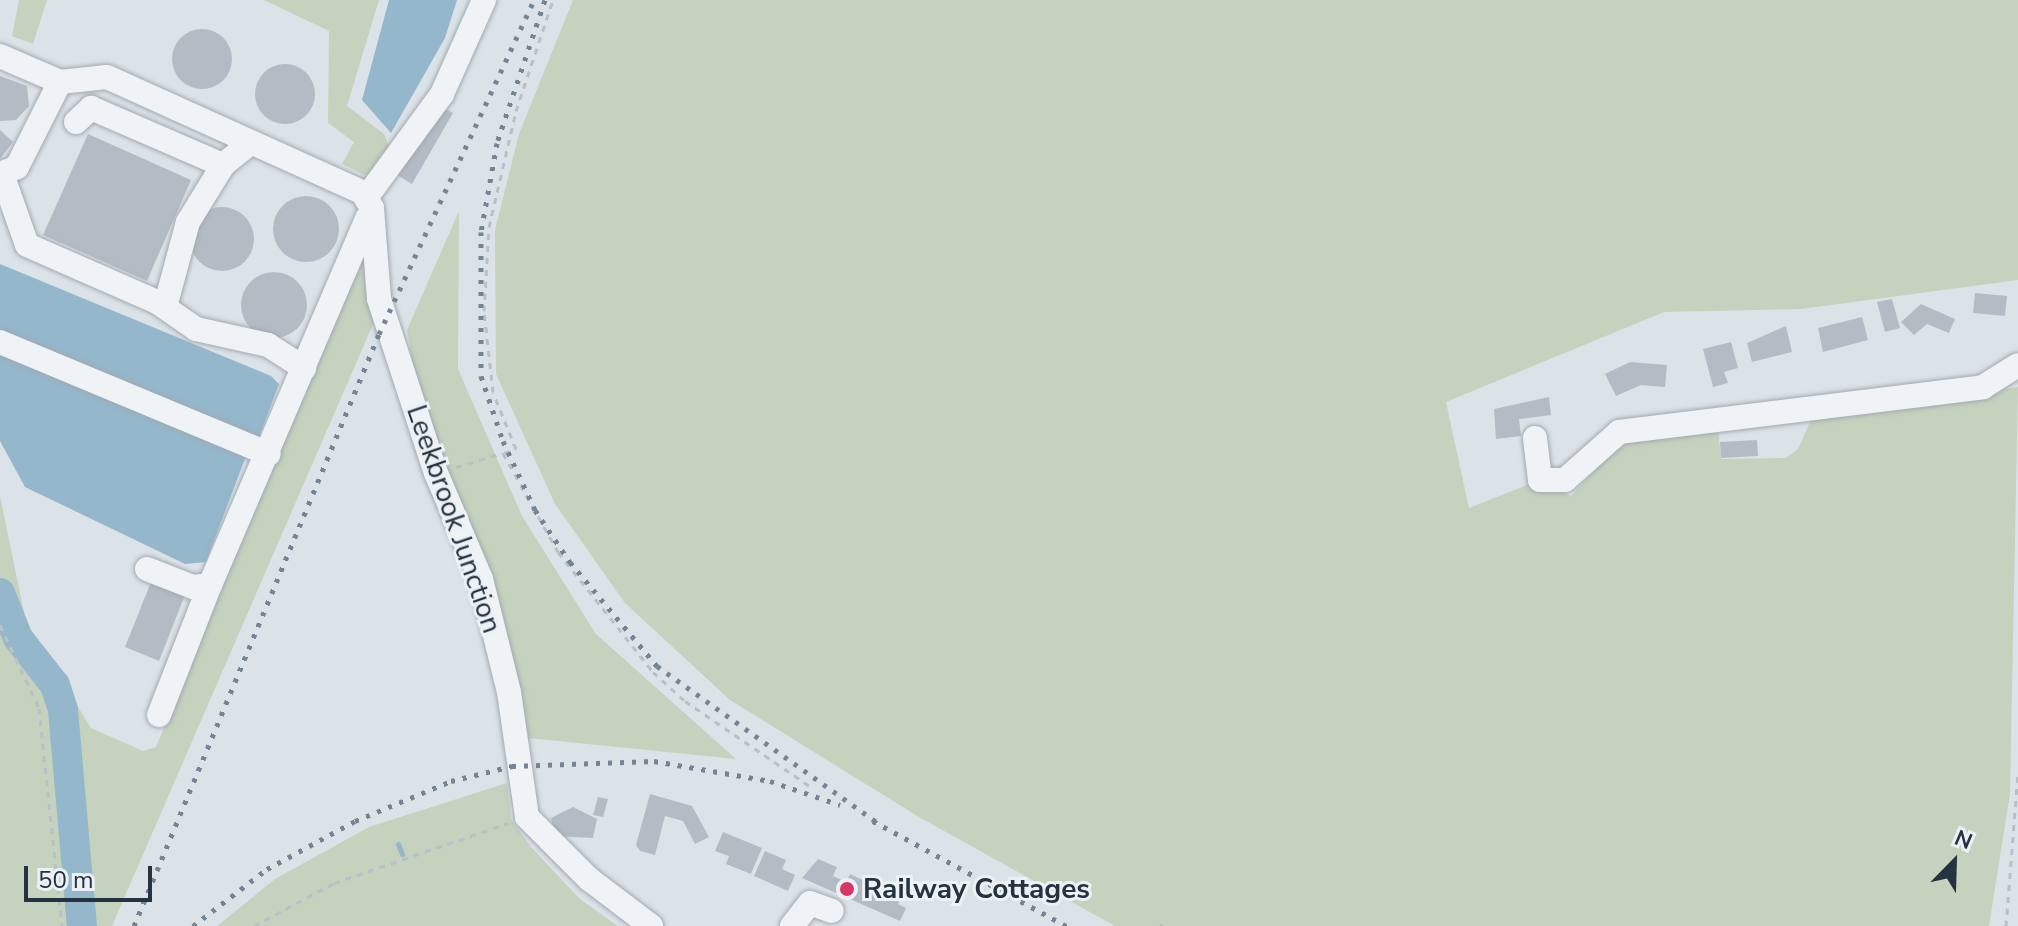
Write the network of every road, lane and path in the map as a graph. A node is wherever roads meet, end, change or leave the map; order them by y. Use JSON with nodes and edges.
{"nodes":[{"id":1,"x":484,"y":0,"type":"edge"},
{"id":2,"x":553,"y":0,"type":"edge"},
{"id":3,"x":0,"y":56,"type":"edge"},
{"id":4,"x":60,"y":82,"type":"junction"},
{"id":5,"x":76,"y":122,"type":"dead end"},
{"id":6,"x":251,"y":142,"type":"junction"},
{"id":7,"x":223,"y":165,"type":"junction"},
{"id":8,"x":1,"y":174,"type":"edge"},
{"id":9,"x":369,"y":203,"type":"junction"},
{"id":10,"x":165,"y":307,"type":"junction"},
{"id":11,"x":0,"y":342,"type":"edge"},
{"id":12,"x":2018,"y":365,"type":"edge"},
{"id":13,"x":304,"y":368,"type":"junction"},
{"id":14,"x":1535,"y":438,"type":"dead end"},
{"id":15,"x":503,"y":453,"type":"junction"},
{"id":16,"x":269,"y":454,"type":"junction"},
{"id":17,"x":436,"y":473,"type":"junction"},
{"id":18,"x":147,"y":569,"type":"dead end"},
{"id":19,"x":210,"y":585,"type":"junction"},
{"id":20,"x":0,"y":625,"type":"edge"},
{"id":21,"x":159,"y":715,"type":"dead end"},
{"id":22,"x":2018,"y":773,"type":"edge"},
{"id":23,"x":811,"y":787,"type":"dead end"},
{"id":24,"x":527,"y":817,"type":"junction"},
{"id":25,"x":832,"y":911,"type":"dead end"},
{"id":26,"x":62,"y":926,"type":"edge"},
{"id":27,"x":254,"y":926,"type":"edge"},
{"id":28,"x":651,"y":926,"type":"edge"},
{"id":29,"x":792,"y":926,"type":"edge"},
{"id":30,"x":2006,"y":926,"type":"edge"}],
"edges":[{"from":1,"to":9,"type":"street"},
{"from":2,"to":15,"type":"path"},
{"from":3,"to":4,"type":"street"},
{"from":4,"to":6,"type":"street"},
{"from":4,"to":8,"type":"street"},
{"from":5,"to":7,"type":"street"},
{"from":6,"to":7,"type":"street"},
{"from":6,"to":9,"type":"street"},
{"from":7,"to":10,"type":"street"},
{"from":8,"to":10,"type":"street"},
{"from":9,"to":13,"type":"street"},
{"from":9,"to":17,"type":"street","name":"Leekbrook Junction"},
{"from":10,"to":13,"type":"street"},
{"from":11,"to":16,"type":"street"},
{"from":12,"to":14,"type":"street"},
{"from":13,"to":16,"type":"street"},
{"from":15,"to":17,"type":"path"},
{"from":15,"to":23,"type":"path"},
{"from":16,"to":19,"type":"street"},
{"from":17,"to":24,"type":"street","name":"Leekbrook Junction"},
{"from":18,"to":19,"type":"street"},
{"from":19,"to":21,"type":"street"},
{"from":20,"to":26,"type":"path"},
{"from":22,"to":30,"type":"path"},
{"from":24,"to":27,"type":"path"},
{"from":24,"to":28,"type":"street"},
{"from":25,"to":29,"type":"street"}]}
